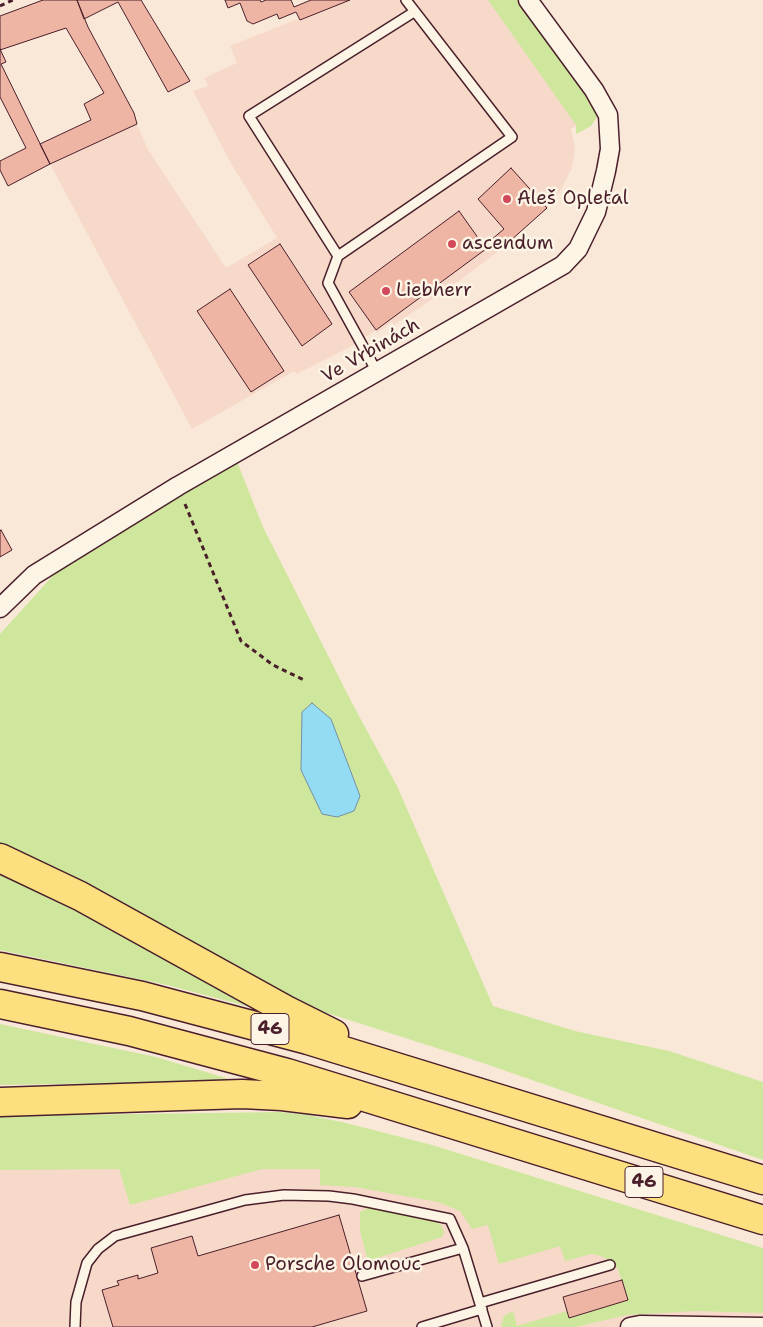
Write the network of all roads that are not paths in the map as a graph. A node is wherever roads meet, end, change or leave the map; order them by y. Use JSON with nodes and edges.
{"nodes":[{"id":1,"x":406,"y":0,"type":"edge"},
{"id":2,"x":528,"y":0,"type":"edge"},
{"id":3,"x":414,"y":12,"type":"junction"},
{"id":4,"x":338,"y":256,"type":"junction"},
{"id":5,"x":377,"y":372,"type":"junction"},
{"id":6,"x":0,"y":608,"type":"edge"},
{"id":7,"x":0,"y":858,"type":"edge"},
{"id":8,"x":0,"y":967,"type":"edge"},
{"id":9,"x":0,"y":1004,"type":"edge"},
{"id":10,"x":397,"y":1066,"type":"junction"},
{"id":11,"x":0,"y":1102,"type":"edge"},
{"id":12,"x":421,"y":1113,"type":"junction"},
{"id":13,"x":763,"y":1180,"type":"edge"},
{"id":14,"x":763,"y":1220,"type":"edge"},
{"id":15,"x":463,"y":1248,"type":"junction"},
{"id":16,"x":610,"y":1264,"type":"dead end"},
{"id":17,"x":362,"y":1276,"type":"dead end"},
{"id":18,"x":481,"y":1306,"type":"junction"},
{"id":19,"x":637,"y":1326,"type":"edge"},
{"id":20,"x":763,"y":1326,"type":"edge"},
{"id":21,"x":75,"y":1327,"type":"edge"},
{"id":22,"x":422,"y":1327,"type":"edge"},
{"id":23,"x":487,"y":1327,"type":"edge"}],
"edges":[{"from":1,"to":3,"type":"lane"},
{"from":2,"to":5,"type":"street","name":"Ve Vrbinách"},
{"from":3,"to":4,"type":"lane"},
{"from":3,"to":4,"type":"lane"},
{"from":4,"to":5,"type":"lane"},
{"from":5,"to":6,"type":"street","name":"Ve Vrbinách"},
{"from":7,"to":10,"type":"main road"},
{"from":8,"to":10,"type":"main road","number":"46"},
{"from":9,"to":12,"type":"main road","number":"46"},
{"from":10,"to":13,"type":"main road","number":"46"},
{"from":11,"to":12,"type":"main road"},
{"from":12,"to":14,"type":"main road","number":"46"},
{"from":15,"to":17,"type":"lane"},
{"from":15,"to":18,"type":"lane"},
{"from":15,"to":21,"type":"lane"},
{"from":16,"to":18,"type":"lane"},
{"from":18,"to":22,"type":"lane"},
{"from":18,"to":23,"type":"lane"},
{"from":19,"to":20,"type":"street"}]}
